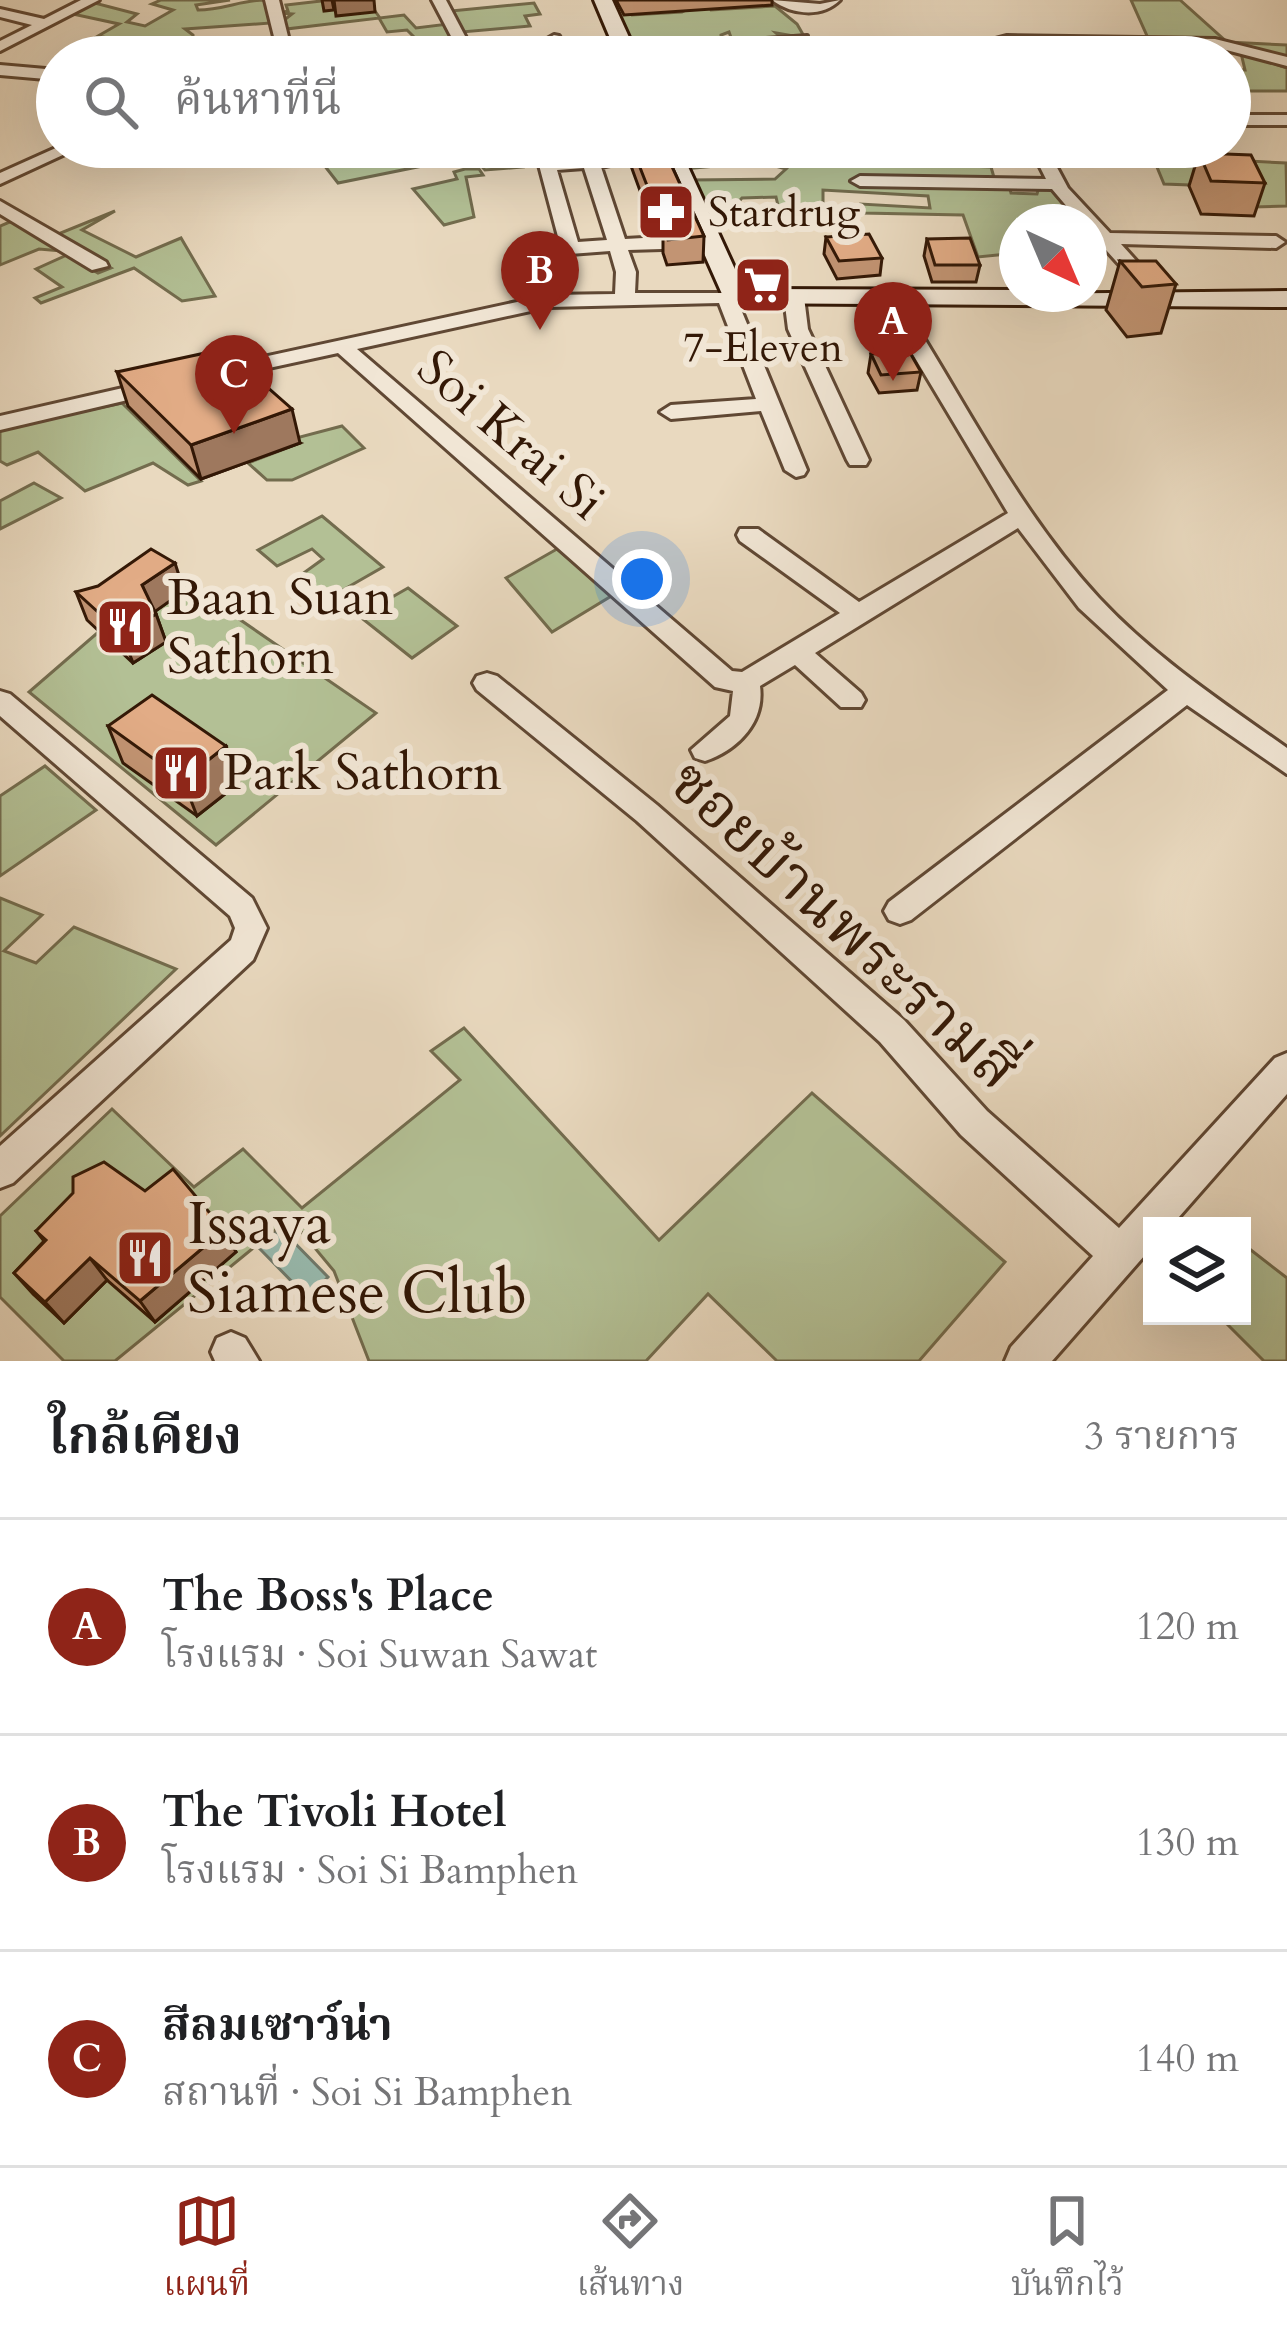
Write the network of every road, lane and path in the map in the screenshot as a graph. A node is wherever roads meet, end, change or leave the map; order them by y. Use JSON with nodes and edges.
{"nodes":[{"id":1,"x":92,"y":0,"type":"edge"},
{"id":2,"x":272,"y":0,"type":"edge"},
{"id":3,"x":440,"y":0,"type":"edge"},
{"id":4,"x":603,"y":0,"type":"edge"},
{"id":5,"x":779,"y":0,"type":"edge"},
{"id":6,"x":833,"y":0,"type":"edge"},
{"id":7,"x":0,"y":13,"type":"edge"},
{"id":8,"x":43,"y":22,"type":"junction"},
{"id":9,"x":281,"y":36,"type":"edge"},
{"id":10,"x":458,"y":36,"type":"edge"},
{"id":11,"x":619,"y":36,"type":"edge"},
{"id":12,"x":0,"y":47,"type":"edge"},
{"id":13,"x":1251,"y":52,"type":"edge"},
{"id":14,"x":1287,"y":62,"type":"edge"},
{"id":15,"x":0,"y":70,"type":"edge"},
{"id":16,"x":36,"y":74,"type":"edge"},
{"id":17,"x":1251,"y":120,"type":"edge"},
{"id":18,"x":1287,"y":120,"type":"edge"},
{"id":19,"x":36,"y":162,"type":"edge"},
{"id":20,"x":548,"y":168,"type":"edge"},
{"id":21,"x":593,"y":168,"type":"edge"},
{"id":22,"x":675,"y":168,"type":"edge"},
{"id":23,"x":1048,"y":168,"type":"edge"},
{"id":24,"x":0,"y":178,"type":"edge"},
{"id":25,"x":860,"y":181,"type":"dead end"},
{"id":26,"x":1056,"y":184,"type":"junction"},
{"id":27,"x":1075,"y":204,"type":"edge"},
{"id":28,"x":0,"y":206,"type":"edge"},
{"id":29,"x":1107,"y":238,"type":"joint"},
{"id":30,"x":1276,"y":242,"type":"dead end"},
{"id":31,"x":662,"y":243,"type":"edge"},
{"id":32,"x":618,"y":246,"type":"junction"},
{"id":33,"x":99,"y":266,"type":"dead end"},
{"id":34,"x":888,"y":296,"type":"junction"},
{"id":35,"x":731,"y":297,"type":"junction"},
{"id":36,"x":794,"y":297,"type":"junction"},
{"id":37,"x":625,"y":298,"type":"junction"},
{"id":38,"x":1287,"y":298,"type":"edge"},
{"id":39,"x":1158,"y":299,"type":"junction"},
{"id":40,"x":342,"y":346,"type":"junction"},
{"id":41,"x":770,"y":404,"type":"junction"},
{"id":42,"x":671,"y":412,"type":"dead end"},
{"id":43,"x":0,"y":423,"type":"edge"},
{"id":44,"x":858,"y":460,"type":"dead end"},
{"id":45,"x":796,"y":470,"type":"dead end"},
{"id":46,"x":1023,"y":514,"type":"junction"},
{"id":47,"x":748,"y":536,"type":"dead end"},
{"id":48,"x":858,"y":614,"type":"junction"},
{"id":49,"x":796,"y":652,"type":"junction"},
{"id":50,"x":746,"y":682,"type":"junction"},
{"id":51,"x":487,"y":683,"type":"dead end"},
{"id":52,"x":1186,"y":691,"type":"junction"},
{"id":53,"x":851,"y":700,"type":"dead end"},
{"id":54,"x":0,"y":701,"type":"edge"},
{"id":55,"x":705,"y":750,"type":"dead end"},
{"id":56,"x":1287,"y":763,"type":"edge"},
{"id":57,"x":900,"y":911,"type":"dead end"},
{"id":58,"x":1287,"y":1069,"type":"edge"},
{"id":59,"x":0,"y":1170,"type":"edge"},
{"id":60,"x":1120,"y":1255,"type":"junction"},
{"id":61,"x":1025,"y":1361,"type":"edge"}],
"edges":[{"from":1,"to":8,"type":"street"},
{"from":2,"to":9,"type":"street"},
{"from":3,"to":10,"type":"street"},
{"from":4,"to":11,"type":"street"},
{"from":5,"to":6,"type":"street"},
{"from":7,"to":8,"type":"street"},
{"from":8,"to":12,"type":"street"},
{"from":13,"to":14,"type":"street"},
{"from":15,"to":16,"type":"street"},
{"from":17,"to":18,"type":"street"},
{"from":19,"to":24,"type":"street"},
{"from":20,"to":32,"type":"street"},
{"from":21,"to":32,"type":"street"},
{"from":22,"to":35,"type":"street"},
{"from":23,"to":26,"type":"street"},
{"from":25,"to":26,"type":"street"},
{"from":26,"to":27,"type":"street"},
{"from":28,"to":33,"type":"street"},
{"from":29,"to":30,"type":"street"},
{"from":29,"to":39,"type":"street"},
{"from":31,"to":32,"type":"street"},
{"from":32,"to":37,"type":"street"},
{"from":34,"to":36,"type":"street"},
{"from":34,"to":39,"type":"street"},
{"from":34,"to":46,"type":"street"},
{"from":35,"to":36,"type":"street"},
{"from":35,"to":37,"type":"street"},
{"from":35,"to":41,"type":"street"},
{"from":36,"to":44,"type":"street"},
{"from":37,"to":40,"type":"street"},
{"from":38,"to":39,"type":"street"},
{"from":40,"to":43,"type":"street"},
{"from":40,"to":50,"type":"street","name":"Soi Krai Si"},
{"from":41,"to":42,"type":"street"},
{"from":41,"to":45,"type":"street"},
{"from":46,"to":48,"type":"street"},
{"from":46,"to":52,"type":"street"},
{"from":47,"to":48,"type":"street"},
{"from":48,"to":49,"type":"street"},
{"from":49,"to":50,"type":"street"},
{"from":49,"to":53,"type":"street"},
{"from":50,"to":55,"type":"street"},
{"from":51,"to":60,"type":"street","name":"ซอยบ้านพระรามสี่"},
{"from":52,"to":56,"type":"street"},
{"from":52,"to":57,"type":"street"},
{"from":54,"to":59,"type":"street"},
{"from":58,"to":60,"type":"street"},
{"from":60,"to":61,"type":"street"}]}
